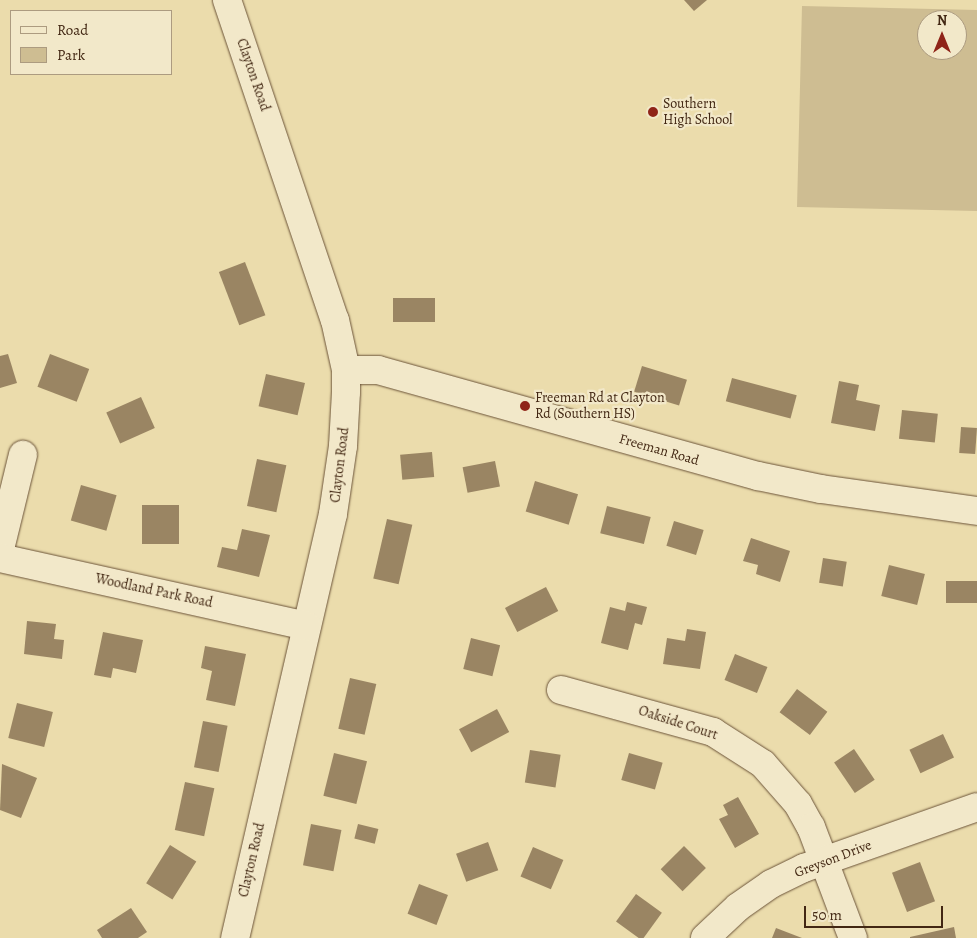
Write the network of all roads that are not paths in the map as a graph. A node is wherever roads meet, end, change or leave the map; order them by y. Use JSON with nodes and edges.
{"nodes":[{"id":1,"x":227,"y":0,"type":"edge"},
{"id":2,"x":346,"y":370,"type":"junction"},
{"id":3,"x":22,"y":455,"type":"dead end"},
{"id":4,"x":977,"y":511,"type":"edge"},
{"id":5,"x":0,"y":549,"type":"edge"},
{"id":6,"x":0,"y":558,"type":"edge"},
{"id":7,"x":307,"y":626,"type":"junction"},
{"id":8,"x":561,"y":690,"type":"dead end"},
{"id":9,"x":977,"y":807,"type":"edge"},
{"id":10,"x":825,"y":861,"type":"junction"},
{"id":11,"x":235,"y":938,"type":"edge"},
{"id":12,"x":705,"y":938,"type":"edge"},
{"id":13,"x":853,"y":938,"type":"edge"}],
"edges":[{"from":1,"to":2,"type":"street","name":"Clayton Road"},
{"from":2,"to":4,"type":"street","name":"Freeman Road"},
{"from":2,"to":7,"type":"street","name":"Clayton Road"},
{"from":3,"to":5,"type":"street"},
{"from":6,"to":7,"type":"street","name":"Woodland Park Road"},
{"from":7,"to":11,"type":"street","name":"Clayton Road"},
{"from":8,"to":10,"type":"street","name":"Oakside Court"},
{"from":9,"to":10,"type":"street","name":"Greyson Drive"},
{"from":10,"to":12,"type":"street","name":"Greyson Drive"},
{"from":10,"to":13,"type":"street","name":"Oakside Court"}]}
